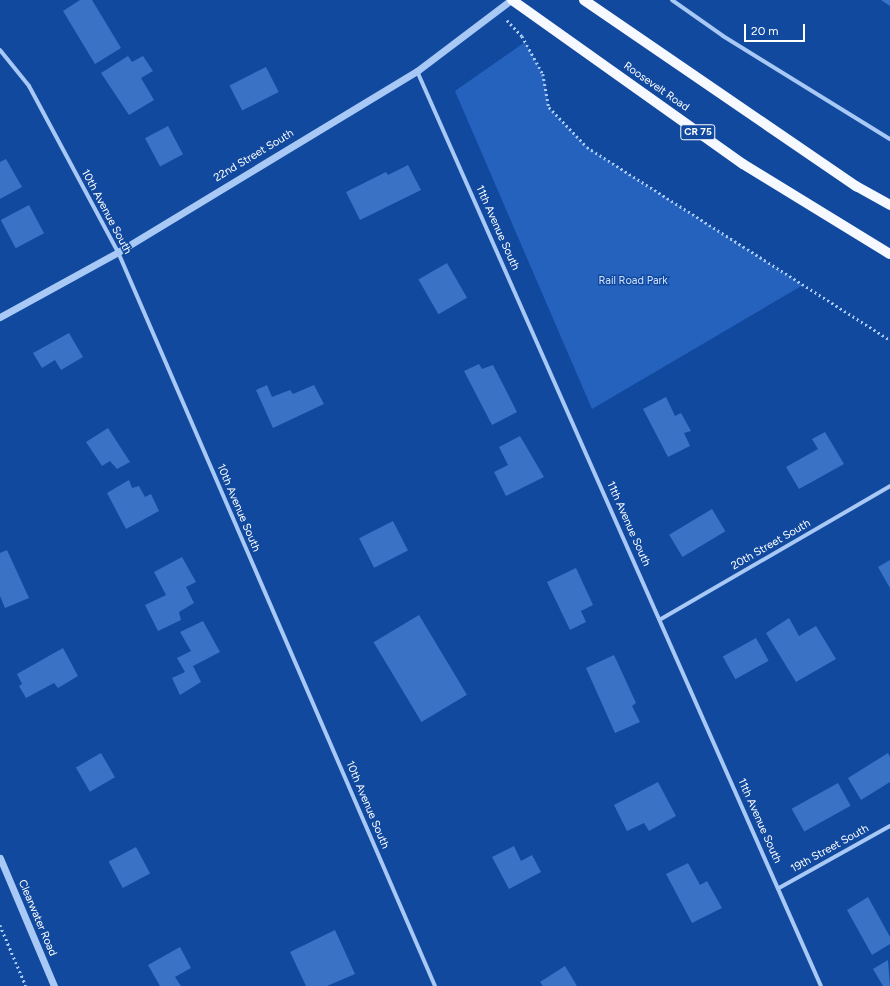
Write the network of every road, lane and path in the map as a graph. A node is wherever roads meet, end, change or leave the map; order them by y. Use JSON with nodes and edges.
{"nodes":[{"id":1,"x":511,"y":0,"type":"edge"},
{"id":2,"x":584,"y":0,"type":"edge"},
{"id":3,"x":672,"y":0,"type":"edge"},
{"id":4,"x":498,"y":10,"type":"junction"},
{"id":5,"x":0,"y":50,"type":"edge"},
{"id":6,"x":417,"y":71,"type":"junction"},
{"id":7,"x":890,"y":139,"type":"edge"},
{"id":8,"x":890,"y":205,"type":"edge"},
{"id":9,"x":118,"y":252,"type":"junction"},
{"id":10,"x":890,"y":254,"type":"edge"},
{"id":11,"x":0,"y":317,"type":"edge"},
{"id":12,"x":890,"y":340,"type":"edge"},
{"id":13,"x":890,"y":486,"type":"edge"},
{"id":14,"x":661,"y":619,"type":"junction"},
{"id":15,"x":890,"y":826,"type":"edge"},
{"id":16,"x":1,"y":861,"type":"edge"},
{"id":17,"x":779,"y":888,"type":"junction"},
{"id":18,"x":0,"y":925,"type":"edge"},
{"id":19,"x":26,"y":986,"type":"edge"},
{"id":20,"x":54,"y":986,"type":"edge"},
{"id":21,"x":435,"y":986,"type":"edge"},
{"id":22,"x":820,"y":986,"type":"edge"}],
"edges":[{"from":1,"to":4,"type":"street","name":"22nd Street South"},
{"from":1,"to":10,"type":"main road","name":"Roosevelt Road","number":"CR 75"},
{"from":2,"to":8,"type":"main road"},
{"from":3,"to":7,"type":"street"},
{"from":4,"to":6,"type":"street","name":"22nd Street South"},
{"from":4,"to":12,"type":"path"},
{"from":5,"to":9,"type":"street","name":"10th Avenue South"},
{"from":6,"to":9,"type":"street","name":"22nd Street South"},
{"from":6,"to":14,"type":"street","name":"11th Avenue South"},
{"from":9,"to":11,"type":"street","name":"22nd Street South"},
{"from":9,"to":21,"type":"street","name":"10th Avenue South"},
{"from":13,"to":14,"type":"street","name":"20th Street South"},
{"from":14,"to":17,"type":"street","name":"11th Avenue South"},
{"from":15,"to":17,"type":"street","name":"19th Street South"},
{"from":16,"to":20,"type":"street","name":"Clearwater Road"},
{"from":17,"to":22,"type":"street","name":"11th Avenue South"},
{"from":18,"to":19,"type":"path"}]}
